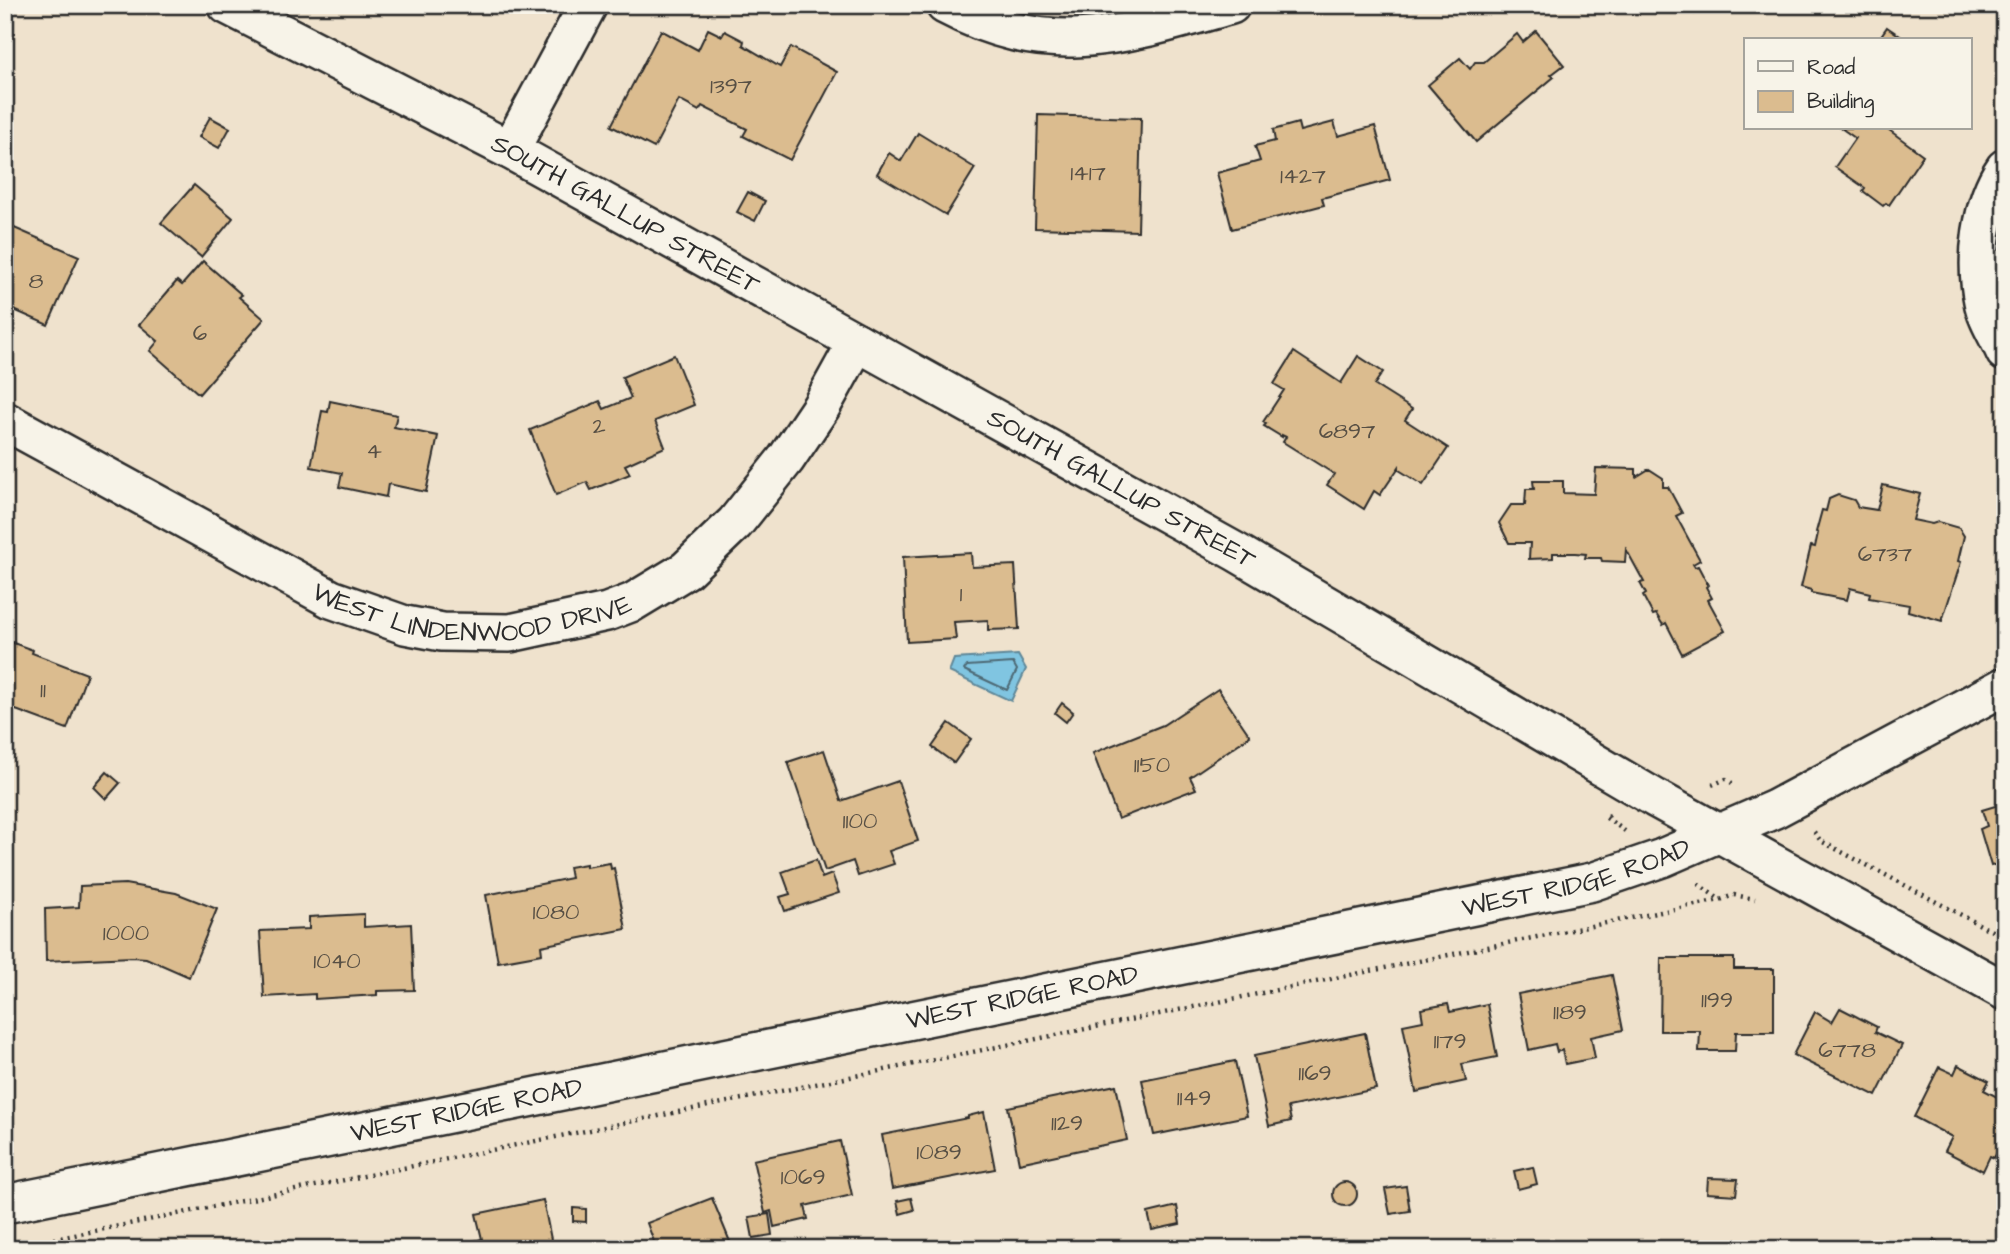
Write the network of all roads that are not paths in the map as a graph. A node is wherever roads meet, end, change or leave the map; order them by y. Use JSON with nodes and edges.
{"nodes":[{"id":1,"x":227,"y":5,"type":"edge"},
{"id":2,"x":587,"y":5,"type":"edge"},
{"id":3,"x":945,"y":5,"type":"edge"},
{"id":4,"x":1231,"y":5,"type":"edge"},
{"id":5,"x":510,"y":150,"type":"junction"},
{"id":6,"x":2005,"y":168,"type":"edge"},
{"id":7,"x":857,"y":342,"type":"junction"},
{"id":8,"x":2005,"y":352,"type":"edge"},
{"id":9,"x":5,"y":421,"type":"edge"},
{"id":10,"x":2005,"y":686,"type":"edge"},
{"id":11,"x":1721,"y":833,"type":"junction"},
{"id":12,"x":2005,"y":991,"type":"edge"},
{"id":13,"x":5,"y":1204,"type":"edge"}],
"edges":[{"from":1,"to":5,"type":"street","name":"SOUTH GALLUP STREET"},
{"from":2,"to":5,"type":"street"},
{"from":3,"to":4,"type":"street"},
{"from":5,"to":7,"type":"street","name":"SOUTH GALLUP STREET"},
{"from":6,"to":8,"type":"street"},
{"from":7,"to":9,"type":"street","name":"WEST LINDENWOOD DRIVE"},
{"from":7,"to":11,"type":"street","name":"SOUTH GALLUP STREET"},
{"from":10,"to":11,"type":"street","name":"WEST RIDGE ROAD"},
{"from":11,"to":12,"type":"street","name":"SOUTH GALLUP STREET"},
{"from":11,"to":13,"type":"street","name":"WEST RIDGE ROAD"}]}
